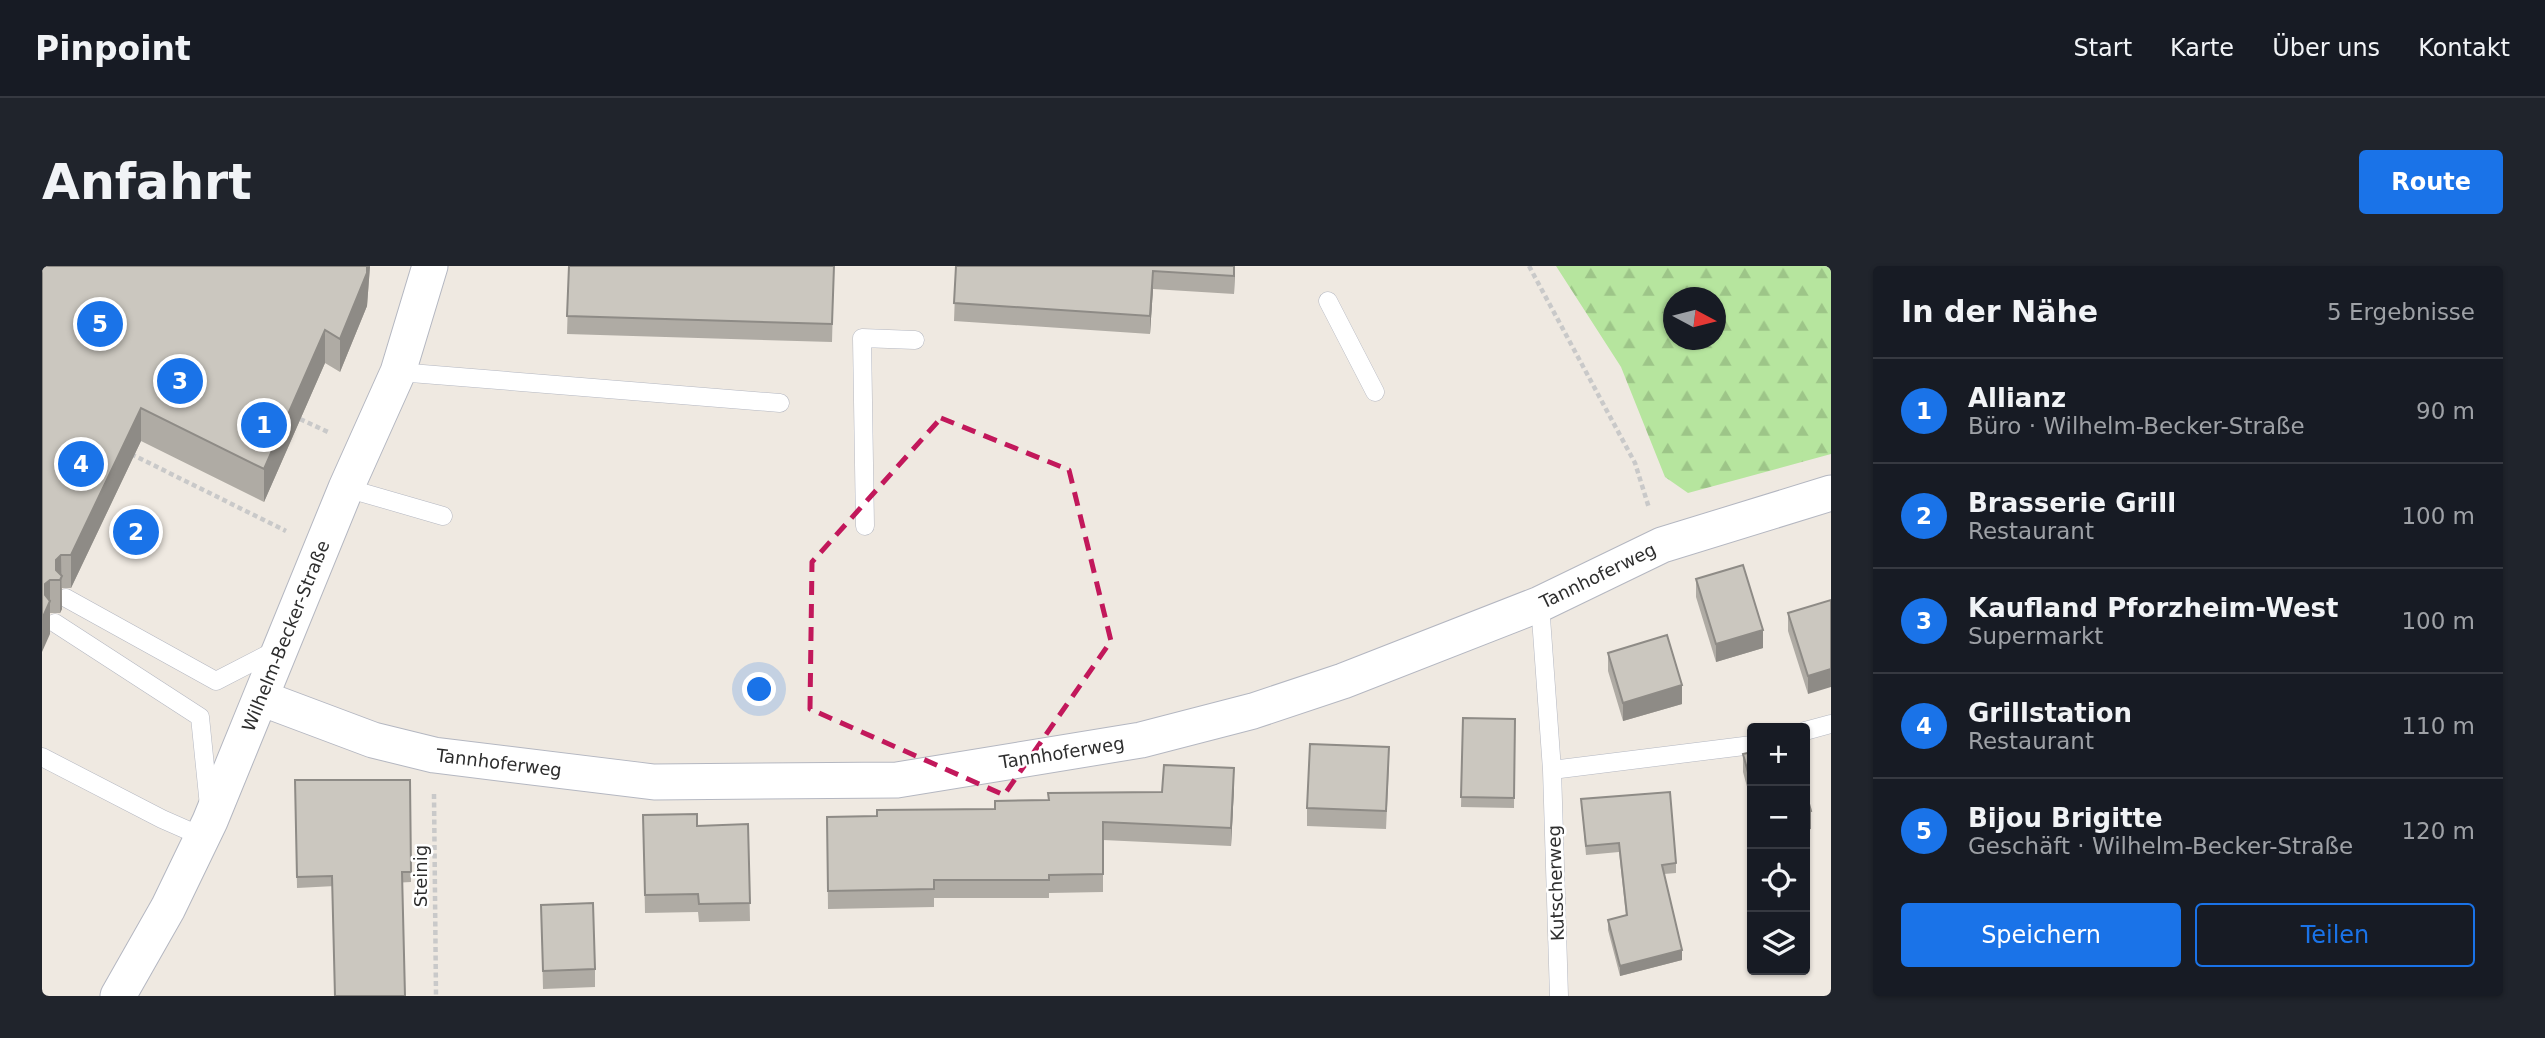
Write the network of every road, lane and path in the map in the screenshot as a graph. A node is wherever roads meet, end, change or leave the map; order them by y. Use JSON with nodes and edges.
{"nodes":[{"id":1,"x":430,"y":266,"type":"edge"},
{"id":2,"x":1529,"y":266,"type":"edge"},
{"id":3,"x":1328,"y":301,"type":"dead end"},
{"id":4,"x":915,"y":340,"type":"dead end"},
{"id":5,"x":397,"y":372,"type":"junction"},
{"id":6,"x":1374,"y":392,"type":"dead end"},
{"id":7,"x":780,"y":403,"type":"dead end"},
{"id":8,"x":127,"y":452,"type":"edge"},
{"id":9,"x":346,"y":488,"type":"junction"},
{"id":10,"x":1831,"y":493,"type":"edge"},
{"id":11,"x":443,"y":516,"type":"dead end"},
{"id":12,"x":865,"y":526,"type":"dead end"},
{"id":13,"x":1661,"y":545,"type":"junction"},
{"id":14,"x":322,"y":549,"type":"junction"},
{"id":15,"x":66,"y":598,"type":"dead end"},
{"id":16,"x":1540,"y":604,"type":"junction"},
{"id":17,"x":55,"y":623,"type":"dead end"},
{"id":18,"x":282,"y":647,"type":"junction"},
{"id":19,"x":261,"y":698,"type":"junction"},
{"id":20,"x":1831,"y":724,"type":"edge"},
{"id":21,"x":1810,"y":730,"type":"edge"},
{"id":22,"x":1747,"y":746,"type":"edge"},
{"id":23,"x":434,"y":755,"type":"junction"},
{"id":24,"x":42,"y":757,"type":"edge"},
{"id":25,"x":1552,"y":770,"type":"junction"},
{"id":26,"x":207,"y":829,"type":"junction"},
{"id":27,"x":118,"y":996,"type":"edge"},
{"id":28,"x":436,"y":996,"type":"edge"},
{"id":29,"x":1559,"y":996,"type":"edge"}],
"edges":[{"from":1,"to":5,"type":"street","name":"Wilhelm-Becker-Straße"},
{"from":2,"to":13,"type":"path"},
{"from":3,"to":6,"type":"lane"},
{"from":4,"to":12,"type":"lane"},
{"from":5,"to":7,"type":"lane"},
{"from":5,"to":9,"type":"street","name":"Wilhelm-Becker-Straße"},
{"from":8,"to":14,"type":"path"},
{"from":9,"to":11,"type":"lane"},
{"from":9,"to":14,"type":"street","name":"Wilhelm-Becker-Straße"},
{"from":10,"to":13,"type":"street","name":"Tannhoferweg"},
{"from":13,"to":16,"type":"street","name":"Tannhoferweg"},
{"from":14,"to":18,"type":"street","name":"Wilhelm-Becker-Straße"},
{"from":15,"to":18,"type":"lane"},
{"from":16,"to":23,"type":"street","name":"Tannhoferweg"},
{"from":16,"to":25,"type":"lane","name":"Kutscherweg"},
{"from":17,"to":26,"type":"lane"},
{"from":18,"to":19,"type":"street","name":"Wilhelm-Becker-Straße"},
{"from":19,"to":23,"type":"street","name":"Tannhoferweg"},
{"from":19,"to":26,"type":"street","name":"Wilhelm-Becker-Straße"},
{"from":20,"to":21,"type":"lane"},
{"from":22,"to":25,"type":"lane"},
{"from":23,"to":28,"type":"path","name":"Steinig"},
{"from":24,"to":26,"type":"lane"},
{"from":25,"to":29,"type":"lane","name":"Kutscherweg"},
{"from":26,"to":27,"type":"street","name":"Wilhelm-Becker-Straße"}]}
